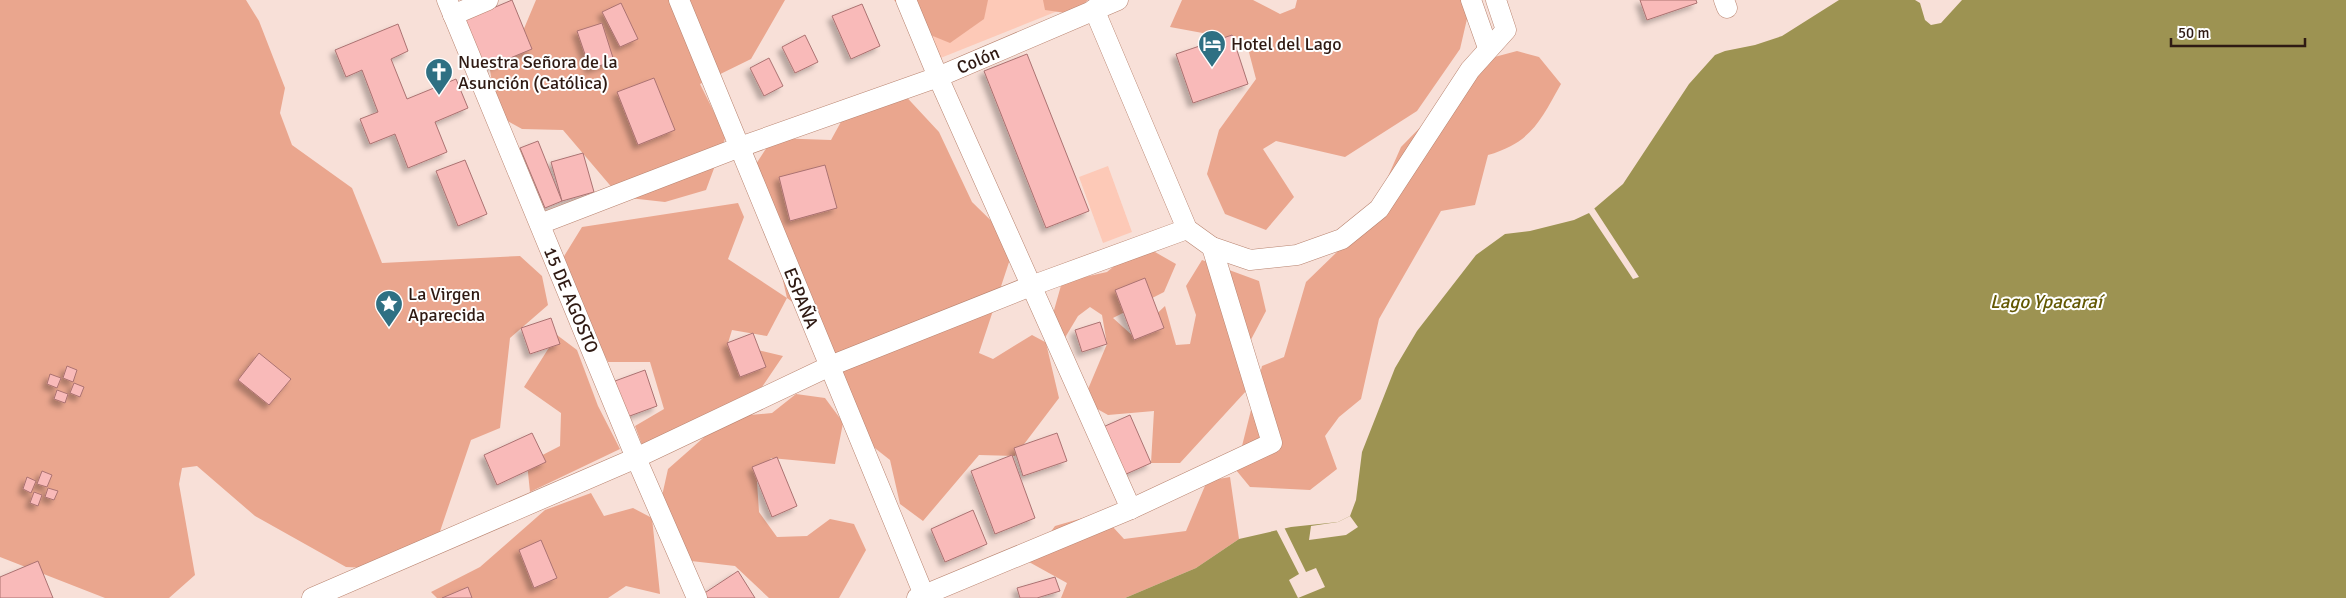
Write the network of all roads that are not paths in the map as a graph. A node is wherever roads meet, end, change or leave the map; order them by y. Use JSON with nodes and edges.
{"nodes":[{"id":1,"x":488,"y":0,"type":"edge"},
{"id":2,"x":679,"y":0,"type":"edge"},
{"id":3,"x":906,"y":0,"type":"edge"},
{"id":4,"x":1118,"y":0,"type":"edge"},
{"id":5,"x":1472,"y":0,"type":"edge"},
{"id":6,"x":1496,"y":0,"type":"edge"},
{"id":7,"x":450,"y":7,"type":"edge"},
{"id":8,"x":1094,"y":10,"type":"junction"},
{"id":9,"x":1488,"y":48,"type":"junction"},
{"id":10,"x":938,"y":77,"type":"junction"},
{"id":11,"x":740,"y":148,"type":"junction"},
{"id":12,"x":540,"y":224,"type":"junction"},
{"id":13,"x":1187,"y":229,"type":"junction"},
{"id":14,"x":1212,"y":247,"type":"junction"},
{"id":15,"x":1031,"y":286,"type":"junction"},
{"id":16,"x":830,"y":366,"type":"junction"},
{"id":17,"x":636,"y":458,"type":"junction"},
{"id":18,"x":1131,"y":509,"type":"junction"},
{"id":19,"x":921,"y":596,"type":"edge"},
{"id":20,"x":312,"y":598,"type":"edge"},
{"id":21,"x":697,"y":598,"type":"edge"}],
"edges":[{"from":1,"to":7,"type":"street"},
{"from":2,"to":11,"type":"street","name":"ESPAÑA"},
{"from":3,"to":10,"type":"street","name":"Colón"},
{"from":4,"to":8,"type":"street","name":"Colón"},
{"from":5,"to":9,"type":"street"},
{"from":6,"to":9,"type":"street"},
{"from":7,"to":12,"type":"street","name":"15 DE AGOSTO"},
{"from":8,"to":10,"type":"street","name":"Colón"},
{"from":8,"to":13,"type":"street"},
{"from":9,"to":14,"type":"street"},
{"from":10,"to":11,"type":"street"},
{"from":10,"to":15,"type":"street"},
{"from":11,"to":12,"type":"street"},
{"from":11,"to":16,"type":"street","name":"ESPAÑA"},
{"from":12,"to":17,"type":"street","name":"15 DE AGOSTO"},
{"from":13,"to":14,"type":"street"},
{"from":13,"to":15,"type":"street"},
{"from":14,"to":18,"type":"street"},
{"from":15,"to":16,"type":"street"},
{"from":15,"to":18,"type":"street"},
{"from":16,"to":17,"type":"street"},
{"from":16,"to":19,"type":"street","name":"ESPAÑA"},
{"from":17,"to":20,"type":"street"},
{"from":17,"to":21,"type":"street","name":"15 DE AGOSTO"},
{"from":18,"to":19,"type":"street"}]}
